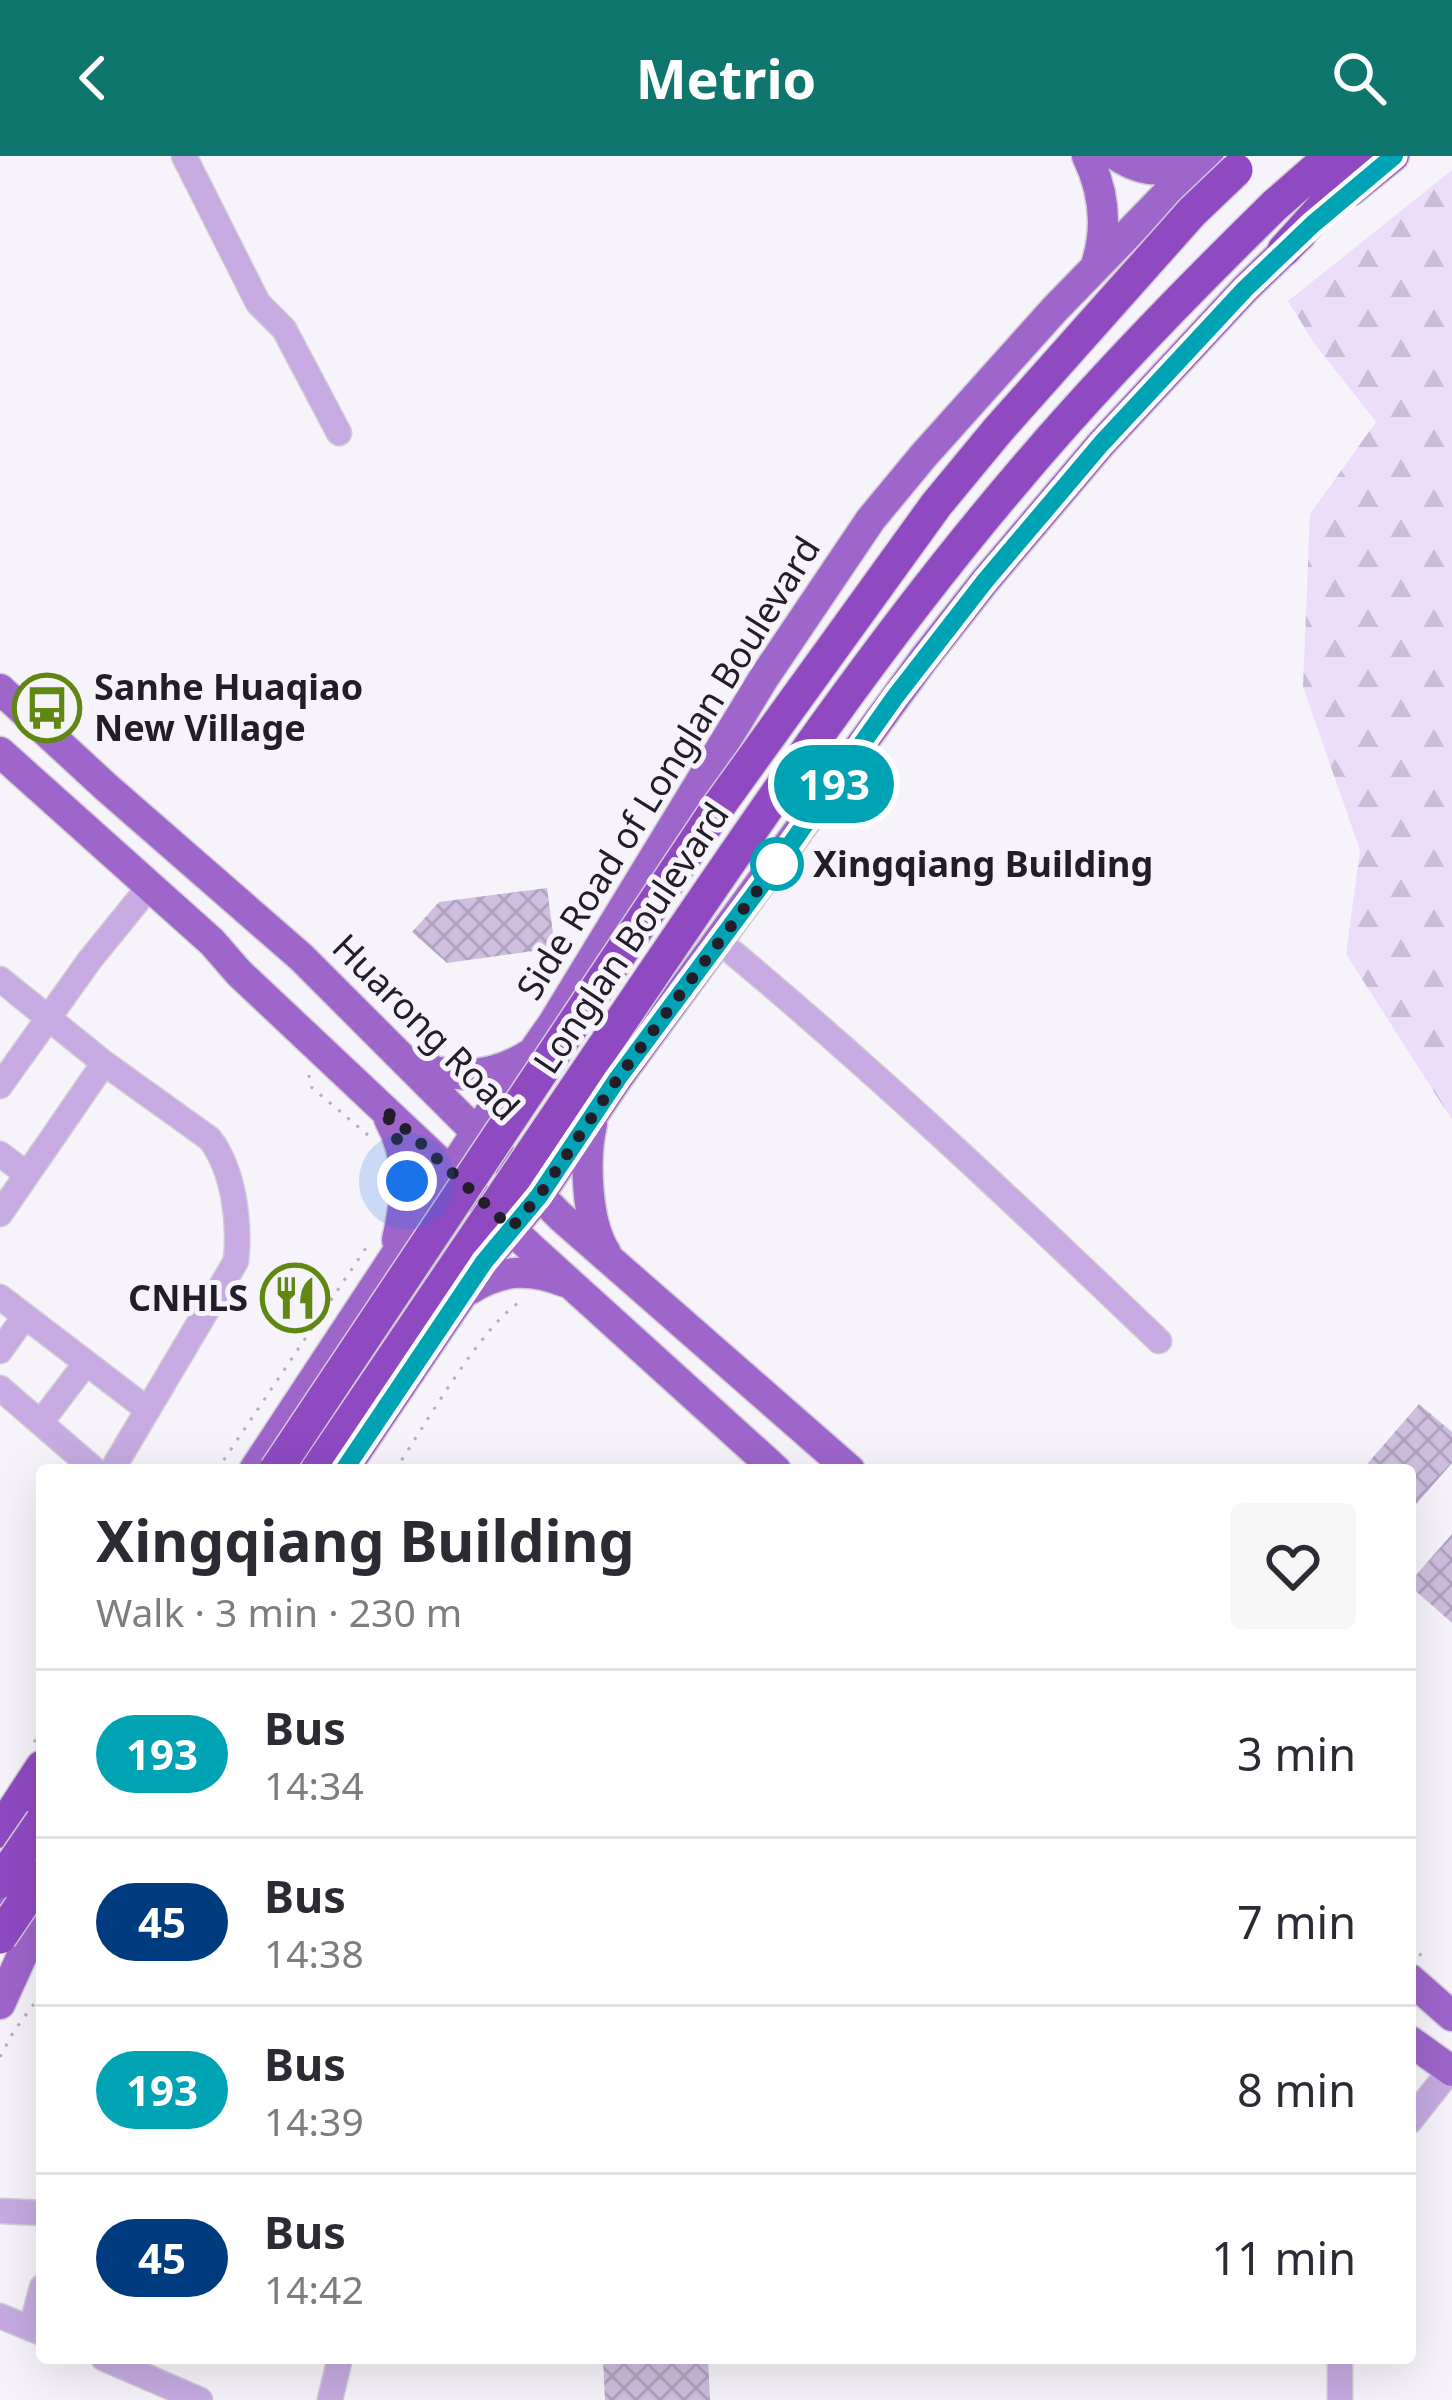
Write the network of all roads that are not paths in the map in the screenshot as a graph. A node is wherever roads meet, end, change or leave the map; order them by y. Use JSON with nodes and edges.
{"nodes":[{"id":1,"x":184,"y":156,"type":"edge"},
{"id":2,"x":1087,"y":156,"type":"edge"},
{"id":3,"x":1117,"y":156,"type":"edge"},
{"id":4,"x":1197,"y":156,"type":"edge"},
{"id":5,"x":1331,"y":156,"type":"edge"},
{"id":6,"x":1369,"y":156,"type":"edge"},
{"id":7,"x":1394,"y":156,"type":"edge"},
{"id":8,"x":1231,"y":161,"type":"edge"},
{"id":9,"x":1284,"y":250,"type":"junction"},
{"id":10,"x":1096,"y":265,"type":"junction"},
{"id":11,"x":339,"y":433,"type":"dead end"},
{"id":12,"x":0,"y":689,"type":"edge"},
{"id":13,"x":0,"y":752,"type":"edge"},
{"id":14,"x":148,"y":887,"type":"junction"},
{"id":15,"x":719,"y":941,"type":"junction"},
{"id":16,"x":0,"y":979,"type":"edge"},
{"id":17,"x":48,"y":1018,"type":"junction"},
{"id":18,"x":552,"y":1025,"type":"junction"},
{"id":19,"x":535,"y":1051,"type":"junction"},
{"id":20,"x":402,"y":1058,"type":"junction"},
{"id":21,"x":104,"y":1063,"type":"junction"},
{"id":22,"x":618,"y":1078,"type":"junction"},
{"id":23,"x":0,"y":1086,"type":"edge"},
{"id":24,"x":383,"y":1108,"type":"junction"},
{"id":25,"x":595,"y":1114,"type":"junction"},
{"id":26,"x":476,"y":1132,"type":"junction"},
{"id":27,"x":0,"y":1154,"type":"edge"},
{"id":28,"x":451,"y":1172,"type":"junction"},
{"id":29,"x":28,"y":1174,"type":"junction"},
{"id":30,"x":539,"y":1196,"type":"junction"},
{"id":31,"x":0,"y":1214,"type":"edge"},
{"id":32,"x":511,"y":1228,"type":"junction"},
{"id":33,"x":387,"y":1250,"type":"junction"},
{"id":34,"x":613,"y":1262,"type":"junction"},
{"id":35,"x":573,"y":1286,"type":"junction"},
{"id":36,"x":464,"y":1293,"type":"junction"},
{"id":37,"x":0,"y":1297,"type":"edge"},
{"id":38,"x":25,"y":1316,"type":"junction"},
{"id":39,"x":1160,"y":1341,"type":"dead end"},
{"id":40,"x":0,"y":1352,"type":"edge"},
{"id":41,"x":86,"y":1363,"type":"junction"},
{"id":42,"x":0,"y":1388,"type":"edge"},
{"id":43,"x":148,"y":1410,"type":"junction"},
{"id":44,"x":41,"y":1422,"type":"junction"},
{"id":45,"x":88,"y":1464,"type":"edge"},
{"id":46,"x":116,"y":1464,"type":"edge"},
{"id":47,"x":258,"y":1464,"type":"edge"},
{"id":48,"x":280,"y":1464,"type":"edge"},
{"id":49,"x":321,"y":1464,"type":"edge"},
{"id":50,"x":348,"y":1464,"type":"edge"},
{"id":51,"x":769,"y":1464,"type":"edge"},
{"id":52,"x":843,"y":1464,"type":"edge"},
{"id":53,"x":36,"y":1776,"type":"edge"},
{"id":54,"x":1,"y":1830,"type":"edge"},
{"id":55,"x":21,"y":1865,"type":"edge"},
{"id":56,"x":36,"y":1902,"type":"edge"},
{"id":57,"x":36,"y":1922,"type":"edge"},
{"id":58,"x":36,"y":1925,"type":"edge"},
{"id":59,"x":0,"y":1937,"type":"edge"},
{"id":60,"x":0,"y":1978,"type":"edge"},
{"id":61,"x":1416,"y":1983,"type":"edge"},
{"id":62,"x":0,"y":2004,"type":"edge"},
{"id":63,"x":1452,"y":2016,"type":"edge"},
{"id":64,"x":1416,"y":2045,"type":"edge"},
{"id":65,"x":1452,"y":2069,"type":"edge"},
{"id":66,"x":1416,"y":2114,"type":"edge"},
{"id":67,"x":2,"y":2211,"type":"edge"},
{"id":68,"x":36,"y":2213,"type":"edge"},
{"id":69,"x":0,"y":2316,"type":"edge"},
{"id":70,"x":36,"y":2331,"type":"edge"},
{"id":71,"x":117,"y":2364,"type":"edge"},
{"id":72,"x":339,"y":2364,"type":"edge"},
{"id":73,"x":1340,"y":2364,"type":"edge"},
{"id":74,"x":200,"y":2400,"type":"edge"},
{"id":75,"x":330,"y":2400,"type":"edge"},
{"id":76,"x":1340,"y":2400,"type":"edge"}],
"edges":[{"from":1,"to":11,"type":"street"},
{"from":2,"to":10,"type":"main road"},
{"from":3,"to":4,"type":"main road"},
{"from":5,"to":49,"type":"highway","name":"Longlan Boulevard","bridge":true},
{"from":6,"to":9,"type":"highway"},
{"from":7,"to":9,"type":"main road"},
{"from":8,"to":10,"type":"main road","name":"Side Road of Longlan Boulevard"},
{"from":8,"to":48,"type":"highway","name":"Longlan Boulevard","bridge":true},
{"from":9,"to":15,"type":"main road"},
{"from":10,"to":18,"type":"main road","name":"Side Road of Longlan Boulevard"},
{"from":12,"to":20,"type":"main road","name":"Huarong Road"},
{"from":13,"to":14,"type":"main road"},
{"from":14,"to":17,"type":"street"},
{"from":14,"to":24,"type":"main road"},
{"from":15,"to":22,"type":"main road"},
{"from":15,"to":39,"type":"street"},
{"from":16,"to":17,"type":"street"},
{"from":17,"to":21,"type":"street"},
{"from":17,"to":23,"type":"street"},
{"from":18,"to":19,"type":"main road","name":"Side Road of Longlan Boulevard"},
{"from":18,"to":22,"type":"main road"},
{"from":19,"to":20,"type":"main road"},
{"from":19,"to":26,"type":"main road","name":"Side Road of Longlan Boulevard"},
{"from":20,"to":26,"type":"main road","name":"Huarong Road"},
{"from":21,"to":29,"type":"street"},
{"from":21,"to":43,"type":"street"},
{"from":22,"to":25,"type":"main road"},
{"from":24,"to":28,"type":"main road"},
{"from":24,"to":33,"type":"main road"},
{"from":25,"to":30,"type":"main road"},
{"from":25,"to":34,"type":"main road"},
{"from":26,"to":28,"type":"main road","name":"Side Road of Longlan Boulevard"},
{"from":26,"to":30,"type":"main road","name":"Huarong Road"},
{"from":27,"to":29,"type":"street"},
{"from":28,"to":32,"type":"main road"},
{"from":28,"to":33,"type":"main road","name":"Side Road of Longlan Boulevard"},
{"from":29,"to":31,"type":"street"},
{"from":30,"to":32,"type":"main road"},
{"from":30,"to":34,"type":"main road","name":"Huarong Road"},
{"from":32,"to":35,"type":"main road"},
{"from":32,"to":36,"type":"main road"},
{"from":33,"to":36,"type":"main road"},
{"from":33,"to":47,"type":"main road","name":"Side Road of Longlan Boulevard"},
{"from":34,"to":52,"type":"main road","name":"Huarong Road"},
{"from":35,"to":36,"type":"main road"},
{"from":35,"to":51,"type":"main road"},
{"from":36,"to":50,"type":"main road"},
{"from":37,"to":38,"type":"street"},
{"from":38,"to":40,"type":"street"},
{"from":38,"to":41,"type":"street"},
{"from":41,"to":43,"type":"street"},
{"from":41,"to":44,"type":"street"},
{"from":42,"to":44,"type":"street"},
{"from":43,"to":46,"type":"street"},
{"from":44,"to":45,"type":"street"},
{"from":53,"to":54,"type":"highway"},
{"from":55,"to":56,"type":"main road"},
{"from":55,"to":59,"type":"highway","bridge":true},
{"from":57,"to":60,"type":"main road"},
{"from":58,"to":62,"type":"main road"},
{"from":61,"to":63,"type":"main road"},
{"from":64,"to":65,"type":"main road"},
{"from":65,"to":66,"type":"street"},
{"from":67,"to":68,"type":"street"},
{"from":69,"to":70,"type":"street"},
{"from":71,"to":74,"type":"street"},
{"from":72,"to":75,"type":"street"},
{"from":73,"to":76,"type":"street"}]}
